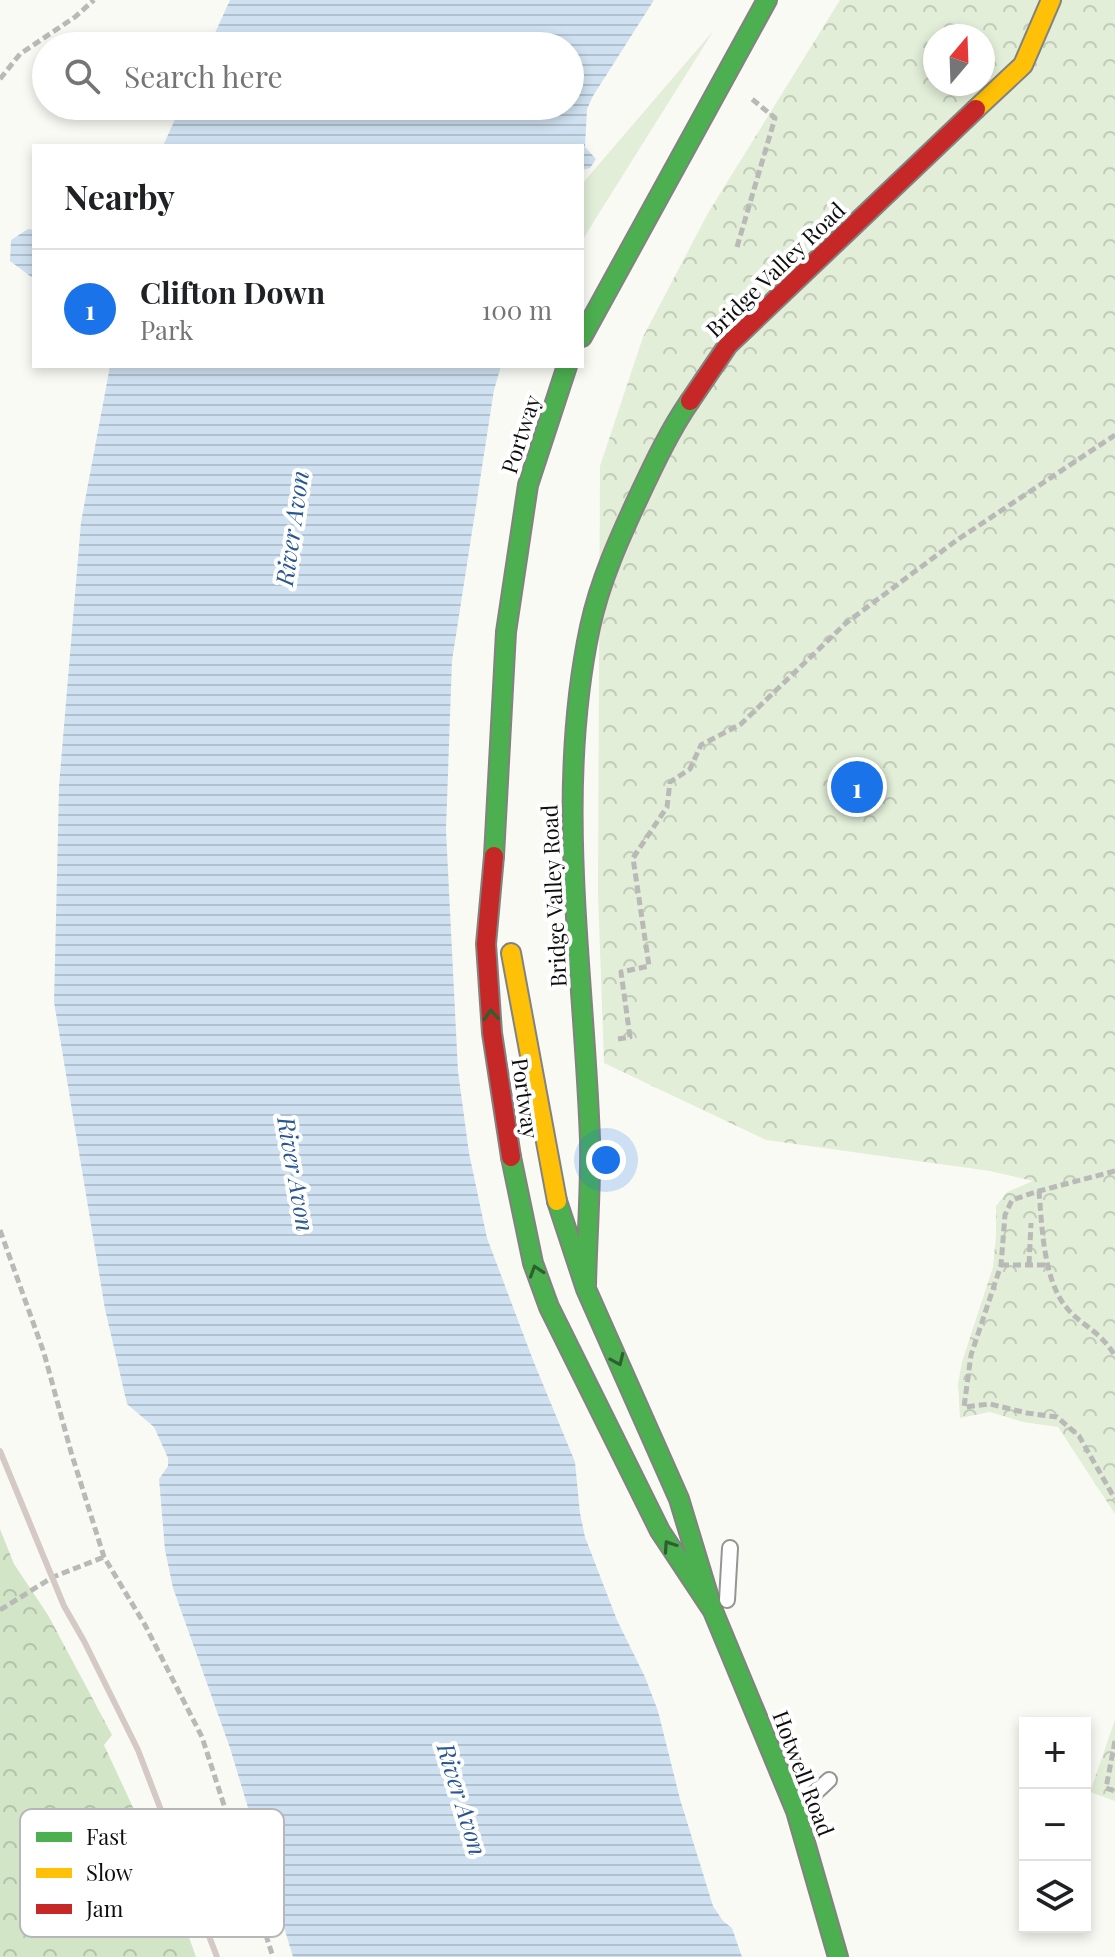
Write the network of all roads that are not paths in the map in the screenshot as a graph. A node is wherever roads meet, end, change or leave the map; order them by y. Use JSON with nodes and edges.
{"nodes":[{"id":1,"x":767,"y":0,"type":"edge"},
{"id":2,"x":1051,"y":0,"type":"edge"},
{"id":3,"x":584,"y":333,"type":"edge"},
{"id":4,"x":566,"y":368,"type":"edge"},
{"id":5,"x":494,"y":852,"type":"junction"},
{"id":6,"x":586,"y":1094,"type":"junction"},
{"id":7,"x":558,"y":1207,"type":"junction"},
{"id":8,"x":586,"y":1289,"type":"junction"},
{"id":9,"x":567,"y":1342,"type":"junction"},
{"id":10,"x":730,"y":1548,"type":"dead end"},
{"id":11,"x":713,"y":1611,"type":"junction"},
{"id":12,"x":725,"y":1636,"type":"junction"},
{"id":13,"x":829,"y":1780,"type":"dead end"},
{"id":14,"x":796,"y":1811,"type":"junction"},
{"id":15,"x":838,"y":1957,"type":"edge"}],
"edges":[{"from":1,"to":3,"type":"main road"},
{"from":2,"to":6,"type":"main road","name":"Bridge Valley Road"},
{"from":4,"to":5,"type":"main road","name":"Portway"},
{"from":5,"to":7,"type":"main road","name":"Portway"},
{"from":9,"to":5,"type":"main road","name":"Portway","one_way":true},
{"from":6,"to":7,"type":"main road","name":"Bridge Valley Road"},
{"from":6,"to":8,"type":"main road","name":"Bridge Valley Road"},
{"from":7,"to":8,"type":"main road","name":"Portway"},
{"from":7,"to":9,"type":"main road","name":"Bridge Valley Road"},
{"from":8,"to":11,"type":"main road","name":"Hotwell Road","one_way":true},
{"from":11,"to":9,"type":"main road","name":"Hotwell Road","one_way":true},
{"from":10,"to":12,"type":"lane"},
{"from":11,"to":12,"type":"main road","name":"Hotwell Road"},
{"from":12,"to":14,"type":"main road","name":"Hotwell Road"},
{"from":13,"to":14,"type":"lane"},
{"from":14,"to":15,"type":"main road","name":"Hotwell Road"}]}
